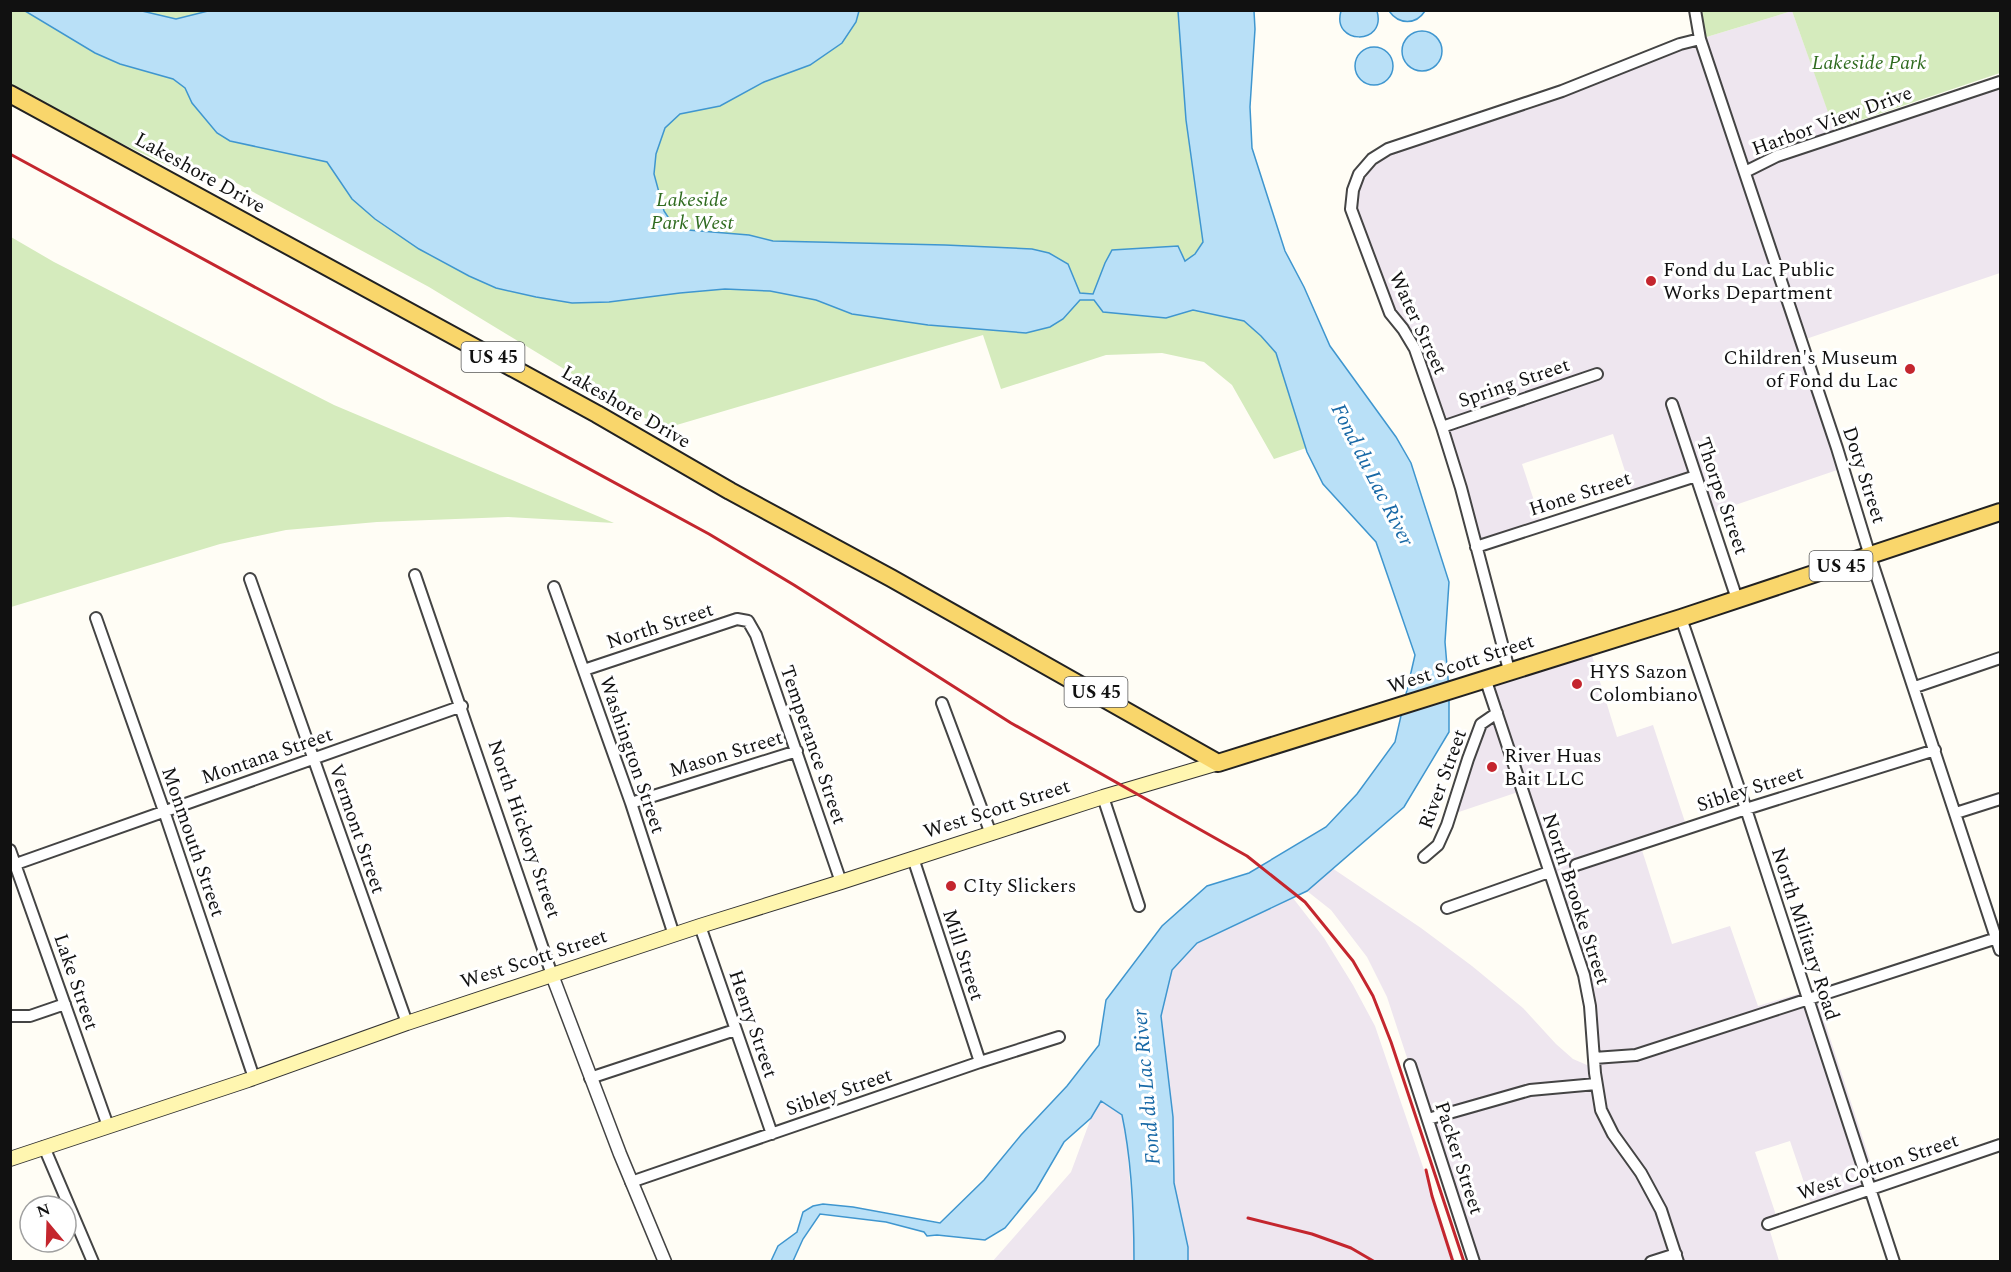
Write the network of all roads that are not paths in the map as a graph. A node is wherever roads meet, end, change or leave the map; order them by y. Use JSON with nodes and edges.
{"nodes":[{"id":1,"x":1695,"y":10,"type":"edge"},
{"id":2,"x":1700,"y":39,"type":"junction"},
{"id":3,"x":2001,"y":82,"type":"edge"},
{"id":4,"x":10,"y":94,"type":"edge"},
{"id":5,"x":1745,"y":172,"type":"junction"},
{"id":6,"x":1596,"y":374,"type":"dead end"},
{"id":7,"x":1672,"y":404,"type":"dead end"},
{"id":8,"x":1442,"y":427,"type":"junction"},
{"id":9,"x":1696,"y":476,"type":"junction"},
{"id":10,"x":2001,"y":512,"type":"edge"},
{"id":11,"x":1476,"y":547,"type":"junction"},
{"id":12,"x":1870,"y":556,"type":"junction"},
{"id":13,"x":415,"y":575,"type":"dead end"},
{"id":14,"x":250,"y":579,"type":"dead end"},
{"id":15,"x":554,"y":587,"type":"dead end"},
{"id":16,"x":1737,"y":599,"type":"junction"},
{"id":17,"x":96,"y":618,"type":"dead end"},
{"id":18,"x":1681,"y":618,"type":"junction"},
{"id":19,"x":748,"y":621,"type":"joint"},
{"id":20,"x":2001,"y":658,"type":"edge"},
{"id":21,"x":584,"y":670,"type":"junction"},
{"id":22,"x":1509,"y":670,"type":"junction"},
{"id":23,"x":1485,"y":678,"type":"junction"},
{"id":24,"x":1915,"y":687,"type":"junction"},
{"id":25,"x":942,"y":703,"type":"dead end"},
{"id":26,"x":462,"y":706,"type":"junction"},
{"id":27,"x":1497,"y":713,"type":"junction"},
{"id":28,"x":1935,"y":750,"type":"junction"},
{"id":29,"x":798,"y":751,"type":"junction"},
{"id":30,"x":313,"y":759,"type":"junction"},
{"id":31,"x":1218,"y":763,"type":"junction"},
{"id":32,"x":1103,"y":797,"type":"junction"},
{"id":33,"x":2001,"y":799,"type":"edge"},
{"id":34,"x":631,"y":803,"type":"junction"},
{"id":35,"x":1746,"y":809,"type":"junction"},
{"id":36,"x":164,"y":812,"type":"junction"},
{"id":37,"x":1956,"y":813,"type":"junction"},
{"id":38,"x":991,"y":834,"type":"junction"},
{"id":39,"x":10,"y":850,"type":"edge"},
{"id":40,"x":1424,"y":857,"type":"dead end"},
{"id":41,"x":913,"y":858,"type":"junction"},
{"id":42,"x":16,"y":864,"type":"junction"},
{"id":43,"x":1576,"y":865,"type":"dead end"},
{"id":44,"x":1549,"y":872,"type":"junction"},
{"id":45,"x":841,"y":882,"type":"junction"},
{"id":46,"x":1139,"y":906,"type":"dead end"},
{"id":47,"x":1447,"y":908,"type":"dead end"},
{"id":48,"x":700,"y":926,"type":"junction"},
{"id":49,"x":674,"y":935,"type":"junction"},
{"id":50,"x":1999,"y":938,"type":"edge"},
{"id":51,"x":2001,"y":950,"type":"edge"},
{"id":52,"x":552,"y":975,"type":"junction"},
{"id":53,"x":1807,"y":999,"type":"junction"},
{"id":54,"x":65,"y":1004,"type":"junction"},
{"id":55,"x":10,"y":1016,"type":"edge"},
{"id":56,"x":406,"y":1023,"type":"junction"},
{"id":57,"x":735,"y":1030,"type":"junction"},
{"id":58,"x":1059,"y":1037,"type":"dead end"},
{"id":59,"x":1594,"y":1058,"type":"junction"},
{"id":60,"x":980,"y":1062,"type":"junction"},
{"id":61,"x":1410,"y":1065,"type":"dead end"},
{"id":62,"x":254,"y":1078,"type":"junction"},
{"id":63,"x":590,"y":1078,"type":"junction"},
{"id":64,"x":1596,"y":1084,"type":"junction"},
{"id":65,"x":1428,"y":1119,"type":"junction"},
{"id":66,"x":108,"y":1126,"type":"junction"},
{"id":67,"x":772,"y":1134,"type":"junction"},
{"id":68,"x":2001,"y":1145,"type":"edge"},
{"id":69,"x":44,"y":1147,"type":"junction"},
{"id":70,"x":10,"y":1159,"type":"edge"},
{"id":71,"x":631,"y":1182,"type":"junction"},
{"id":72,"x":1869,"y":1189,"type":"junction"},
{"id":73,"x":1768,"y":1224,"type":"dead end"},
{"id":74,"x":1677,"y":1258,"type":"edge"},
{"id":75,"x":93,"y":1262,"type":"edge"},
{"id":76,"x":664,"y":1262,"type":"edge"},
{"id":77,"x":1474,"y":1262,"type":"edge"},
{"id":78,"x":1651,"y":1262,"type":"edge"},
{"id":79,"x":1894,"y":1262,"type":"edge"}],
"edges":[{"from":1,"to":2,"type":"street","name":"Doty Street"},
{"from":2,"to":5,"type":"street","name":"Doty Street"},
{"from":2,"to":8,"type":"street","name":"Water Street"},
{"from":3,"to":5,"type":"street","name":"Harbor View Drive"},
{"from":4,"to":31,"type":"main road","name":"Lakeshore Drive","number":"US 45"},
{"from":5,"to":12,"type":"street","name":"Doty Street"},
{"from":6,"to":8,"type":"street","name":"Spring Street"},
{"from":7,"to":9,"type":"street","name":"Thorpe Street"},
{"from":8,"to":11,"type":"street","name":"Water Street"},
{"from":9,"to":11,"type":"street","name":"Hone Street"},
{"from":9,"to":16,"type":"street","name":"Thorpe Street"},
{"from":10,"to":12,"type":"main road","name":"West Scott Street","number":"US 45"},
{"from":11,"to":22,"type":"street","name":"Water Street"},
{"from":12,"to":16,"type":"main road","name":"West Scott Street","number":"US 45"},
{"from":12,"to":24,"type":"street","name":"Doty Street"},
{"from":13,"to":26,"type":"street","name":"North Hickory Street"},
{"from":14,"to":30,"type":"street","name":"Vermont Street"},
{"from":15,"to":21,"type":"street","name":"Washington Street"},
{"from":16,"to":18,"type":"main road","name":"West Scott Street","number":"US 45"},
{"from":17,"to":36,"type":"street","name":"Monmouth Street"},
{"from":18,"to":22,"type":"main road","name":"West Scott Street","number":"US 45"},
{"from":18,"to":35,"type":"street","name":"North Military Road"},
{"from":19,"to":21,"type":"street","name":"North Street"},
{"from":19,"to":29,"type":"street","name":"Temperance Street"},
{"from":20,"to":24,"type":"street"},
{"from":21,"to":34,"type":"street","name":"Washington Street"},
{"from":22,"to":23,"type":"main road","name":"West Scott Street","number":"US 45"},
{"from":23,"to":27,"type":"street","name":"North Brooke Street"},
{"from":23,"to":31,"type":"main road","name":"West Scott Street","number":"US 45"},
{"from":24,"to":28,"type":"street","name":"Doty Street"},
{"from":25,"to":38,"type":"street"},
{"from":26,"to":30,"type":"street","name":"Montana Street"},
{"from":26,"to":52,"type":"street","name":"North Hickory Street"},
{"from":27,"to":40,"type":"street","name":"River Street"},
{"from":27,"to":44,"type":"street","name":"North Brooke Street"},
{"from":28,"to":35,"type":"street","name":"Sibley Street"},
{"from":28,"to":37,"type":"street","name":"Doty Street"},
{"from":29,"to":34,"type":"street","name":"Mason Street"},
{"from":29,"to":45,"type":"street","name":"Temperance Street"},
{"from":30,"to":36,"type":"street","name":"Montana Street"},
{"from":30,"to":56,"type":"street","name":"Vermont Street"},
{"from":31,"to":32,"type":"main road","name":"West Scott Street"},
{"from":32,"to":38,"type":"main road","name":"West Scott Street"},
{"from":32,"to":46,"type":"street"},
{"from":33,"to":37,"type":"street"},
{"from":34,"to":49,"type":"street","name":"Washington Street"},
{"from":35,"to":43,"type":"street","name":"Sibley Street"},
{"from":35,"to":53,"type":"street","name":"North Military Road"},
{"from":36,"to":42,"type":"street","name":"Montana Street"},
{"from":36,"to":62,"type":"street","name":"Monmouth Street"},
{"from":37,"to":50,"type":"street","name":"Doty Street"},
{"from":38,"to":41,"type":"main road","name":"West Scott Street"},
{"from":39,"to":42,"type":"street","name":"Lake Street"},
{"from":41,"to":45,"type":"main road","name":"West Scott Street"},
{"from":41,"to":60,"type":"street","name":"Mill Street"},
{"from":42,"to":54,"type":"street","name":"Lake Street"},
{"from":44,"to":47,"type":"street"},
{"from":44,"to":59,"type":"street","name":"North Brooke Street"},
{"from":45,"to":48,"type":"main road","name":"West Scott Street"},
{"from":48,"to":49,"type":"main road","name":"West Scott Street"},
{"from":48,"to":57,"type":"street","name":"Henry Street"},
{"from":49,"to":52,"type":"main road","name":"West Scott Street"},
{"from":50,"to":51,"type":"street","name":"Doty Street"},
{"from":50,"to":53,"type":"street"},
{"from":52,"to":56,"type":"main road","name":"West Scott Street"},
{"from":52,"to":63,"type":"street","name":"North Hickory Street"},
{"from":53,"to":59,"type":"street"},
{"from":53,"to":72,"type":"street","name":"North Military Road"},
{"from":54,"to":55,"type":"street"},
{"from":54,"to":66,"type":"street","name":"Lake Street"},
{"from":56,"to":62,"type":"main road","name":"West Scott Street"},
{"from":57,"to":63,"type":"street"},
{"from":57,"to":67,"type":"street","name":"Henry Street"},
{"from":58,"to":60,"type":"street","name":"Sibley Street"},
{"from":59,"to":64,"type":"street","name":"North Brooke Street"},
{"from":60,"to":67,"type":"street","name":"Sibley Street"},
{"from":61,"to":65,"type":"street","name":"Packer Street"},
{"from":62,"to":66,"type":"main road","name":"West Scott Street"},
{"from":63,"to":71,"type":"street","name":"North Hickory Street"},
{"from":64,"to":65,"type":"street"},
{"from":64,"to":74,"type":"street","name":"North Brooke Street"},
{"from":65,"to":77,"type":"street","name":"Packer Street"},
{"from":66,"to":69,"type":"main road","name":"West Scott Street"},
{"from":67,"to":71,"type":"street","name":"Sibley Street"},
{"from":68,"to":72,"type":"street","name":"West Cotton Street"},
{"from":69,"to":70,"type":"main road","name":"West Scott Street"},
{"from":69,"to":75,"type":"street"},
{"from":71,"to":76,"type":"street","name":"North Hickory Street"},
{"from":72,"to":73,"type":"street","name":"West Cotton Street"},
{"from":72,"to":79,"type":"street","name":"North Military Road"},
{"from":74,"to":78,"type":"street"}]}
